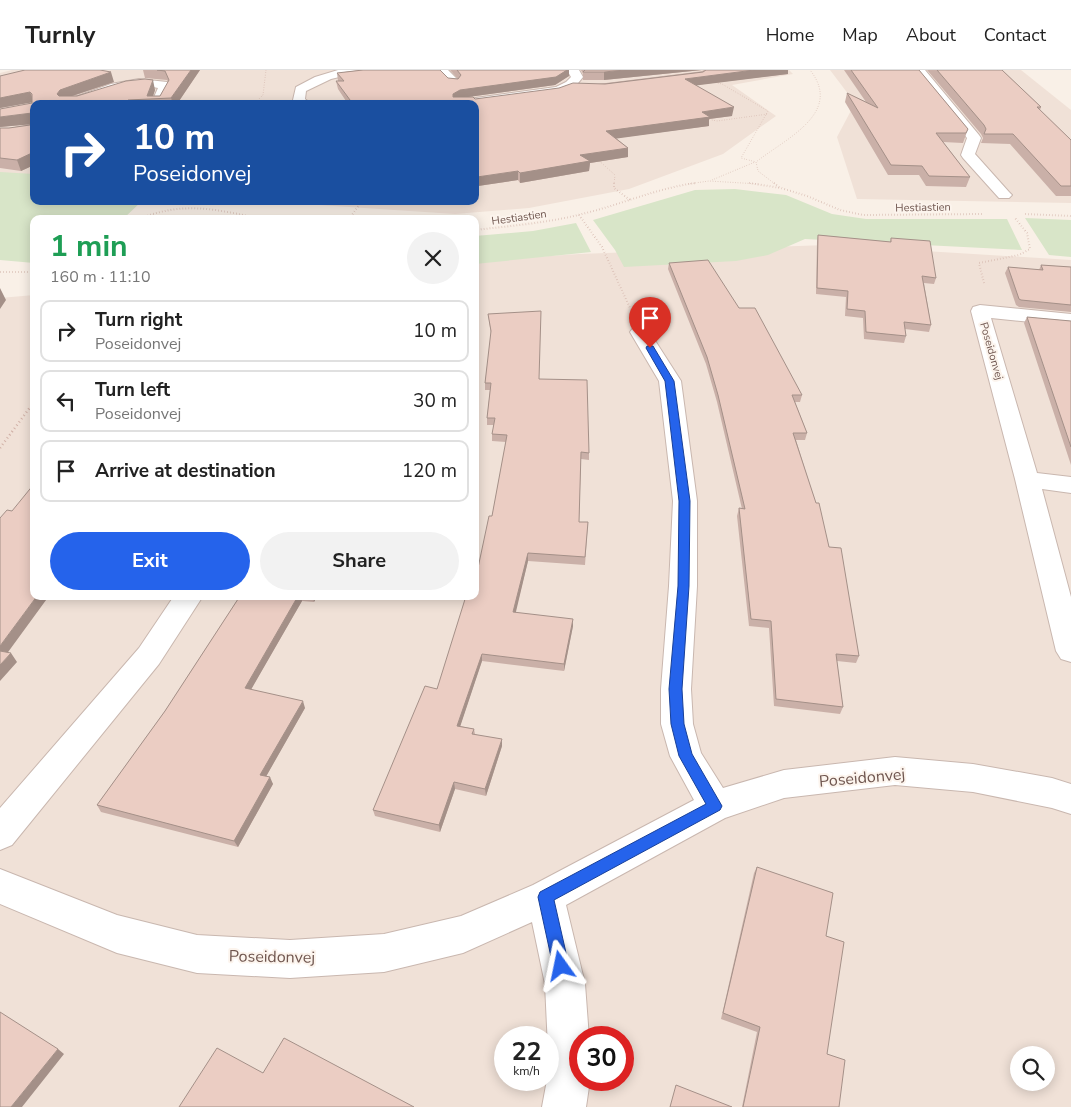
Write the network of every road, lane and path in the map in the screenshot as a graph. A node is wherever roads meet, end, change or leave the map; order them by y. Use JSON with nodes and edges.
{"nodes":[{"id":1,"x":266,"y":70,"type":"edge"},
{"id":2,"x":356,"y":70,"type":"edge"},
{"id":3,"x":441,"y":70,"type":"edge"},
{"id":4,"x":574,"y":70,"type":"edge"},
{"id":5,"x":810,"y":70,"type":"edge"},
{"id":6,"x":919,"y":70,"type":"edge"},
{"id":7,"x":711,"y":81,"type":"edge"},
{"id":8,"x":454,"y":82,"type":"edge"},
{"id":9,"x":570,"y":85,"type":"junction"},
{"id":10,"x":586,"y":86,"type":"edge"},
{"id":11,"x":79,"y":100,"type":"edge"},
{"id":12,"x":159,"y":100,"type":"edge"},
{"id":13,"x":258,"y":100,"type":"edge"},
{"id":14,"x":299,"y":100,"type":"edge"},
{"id":15,"x":479,"y":102,"type":"edge"},
{"id":16,"x":768,"y":114,"type":"junction"},
{"id":17,"x":702,"y":116,"type":"edge"},
{"id":18,"x":595,"y":158,"type":"edge"},
{"id":19,"x":756,"y":162,"type":"junction"},
{"id":20,"x":709,"y":181,"type":"junction"},
{"id":21,"x":781,"y":188,"type":"junction"},
{"id":22,"x":1004,"y":195,"type":"joint"},
{"id":23,"x":631,"y":201,"type":"junction"},
{"id":24,"x":1012,"y":214,"type":"junction"},
{"id":25,"x":146,"y":215,"type":"edge"},
{"id":26,"x":243,"y":215,"type":"edge"},
{"id":27,"x":579,"y":215,"type":"junction"},
{"id":28,"x":1071,"y":216,"type":"edge"},
{"id":29,"x":479,"y":230,"type":"edge"},
{"id":30,"x":0,"y":272,"type":"edge"},
{"id":31,"x":30,"y":272,"type":"edge"},
{"id":32,"x":980,"y":311,"type":"junction"},
{"id":33,"x":1071,"y":320,"type":"edge"},
{"id":34,"x":640,"y":332,"type":"joint"},
{"id":35,"x":30,"y":407,"type":"edge"},
{"id":36,"x":0,"y":448,"type":"edge"},
{"id":37,"x":1027,"y":479,"type":"junction"},
{"id":38,"x":1071,"y":485,"type":"edge"},
{"id":39,"x":185,"y":600,"type":"edge"},
{"id":40,"x":1071,"y":650,"type":"edge"},
{"id":41,"x":1071,"y":799,"type":"edge"},
{"id":42,"x":715,"y":806,"type":"junction"},
{"id":43,"x":0,"y":834,"type":"edge"},
{"id":44,"x":0,"y":886,"type":"edge"},
{"id":45,"x":546,"y":897,"type":"junction"},
{"id":46,"x":564,"y":1107,"type":"edge"}],
"edges":[{"from":1,"to":13,"type":"path"},
{"from":2,"to":14,"type":"street"},
{"from":3,"to":8,"type":"street"},
{"from":4,"to":9,"type":"street"},
{"from":5,"to":19,"type":"path","name":"Hestiastien"},
{"from":6,"to":22,"type":"street"},
{"from":7,"to":16,"type":"path"},
{"from":9,"to":10,"type":"street"},
{"from":9,"to":15,"type":"street"},
{"from":11,"to":12,"type":"street"},
{"from":16,"to":17,"type":"path"},
{"from":16,"to":19,"type":"path"},
{"from":18,"to":23,"type":"path"},
{"from":19,"to":20,"type":"path","name":"Hestiastien"},
{"from":19,"to":21,"type":"path","name":"Hestiastien"},
{"from":20,"to":21,"type":"path","name":"Hestiastien"},
{"from":20,"to":23,"type":"path","name":"Hestiastien"},
{"from":21,"to":24,"type":"path","name":"Hestiastien"},
{"from":22,"to":24,"type":"path"},
{"from":23,"to":27,"type":"path","name":"Hestiastien"},
{"from":24,"to":28,"type":"path","name":"Hestiastien"},
{"from":24,"to":32,"type":"path"},
{"from":25,"to":26,"type":"path"},
{"from":27,"to":29,"type":"path","name":"Hestiastien"},
{"from":27,"to":34,"type":"path"},
{"from":30,"to":31,"type":"path"},
{"from":32,"to":33,"type":"street","name":"Poseidonvej"},
{"from":32,"to":37,"type":"street","name":"Poseidonvej"},
{"from":34,"to":42,"type":"street"},
{"from":35,"to":36,"type":"path"},
{"from":37,"to":38,"type":"street"},
{"from":37,"to":40,"type":"street","name":"Poseidonvej"},
{"from":39,"to":43,"type":"street"},
{"from":41,"to":42,"type":"street","name":"Poseidonvej"},
{"from":42,"to":45,"type":"street","name":"Poseidonvej"},
{"from":44,"to":45,"type":"street","name":"Poseidonvej"},
{"from":45,"to":46,"type":"street"}]}
